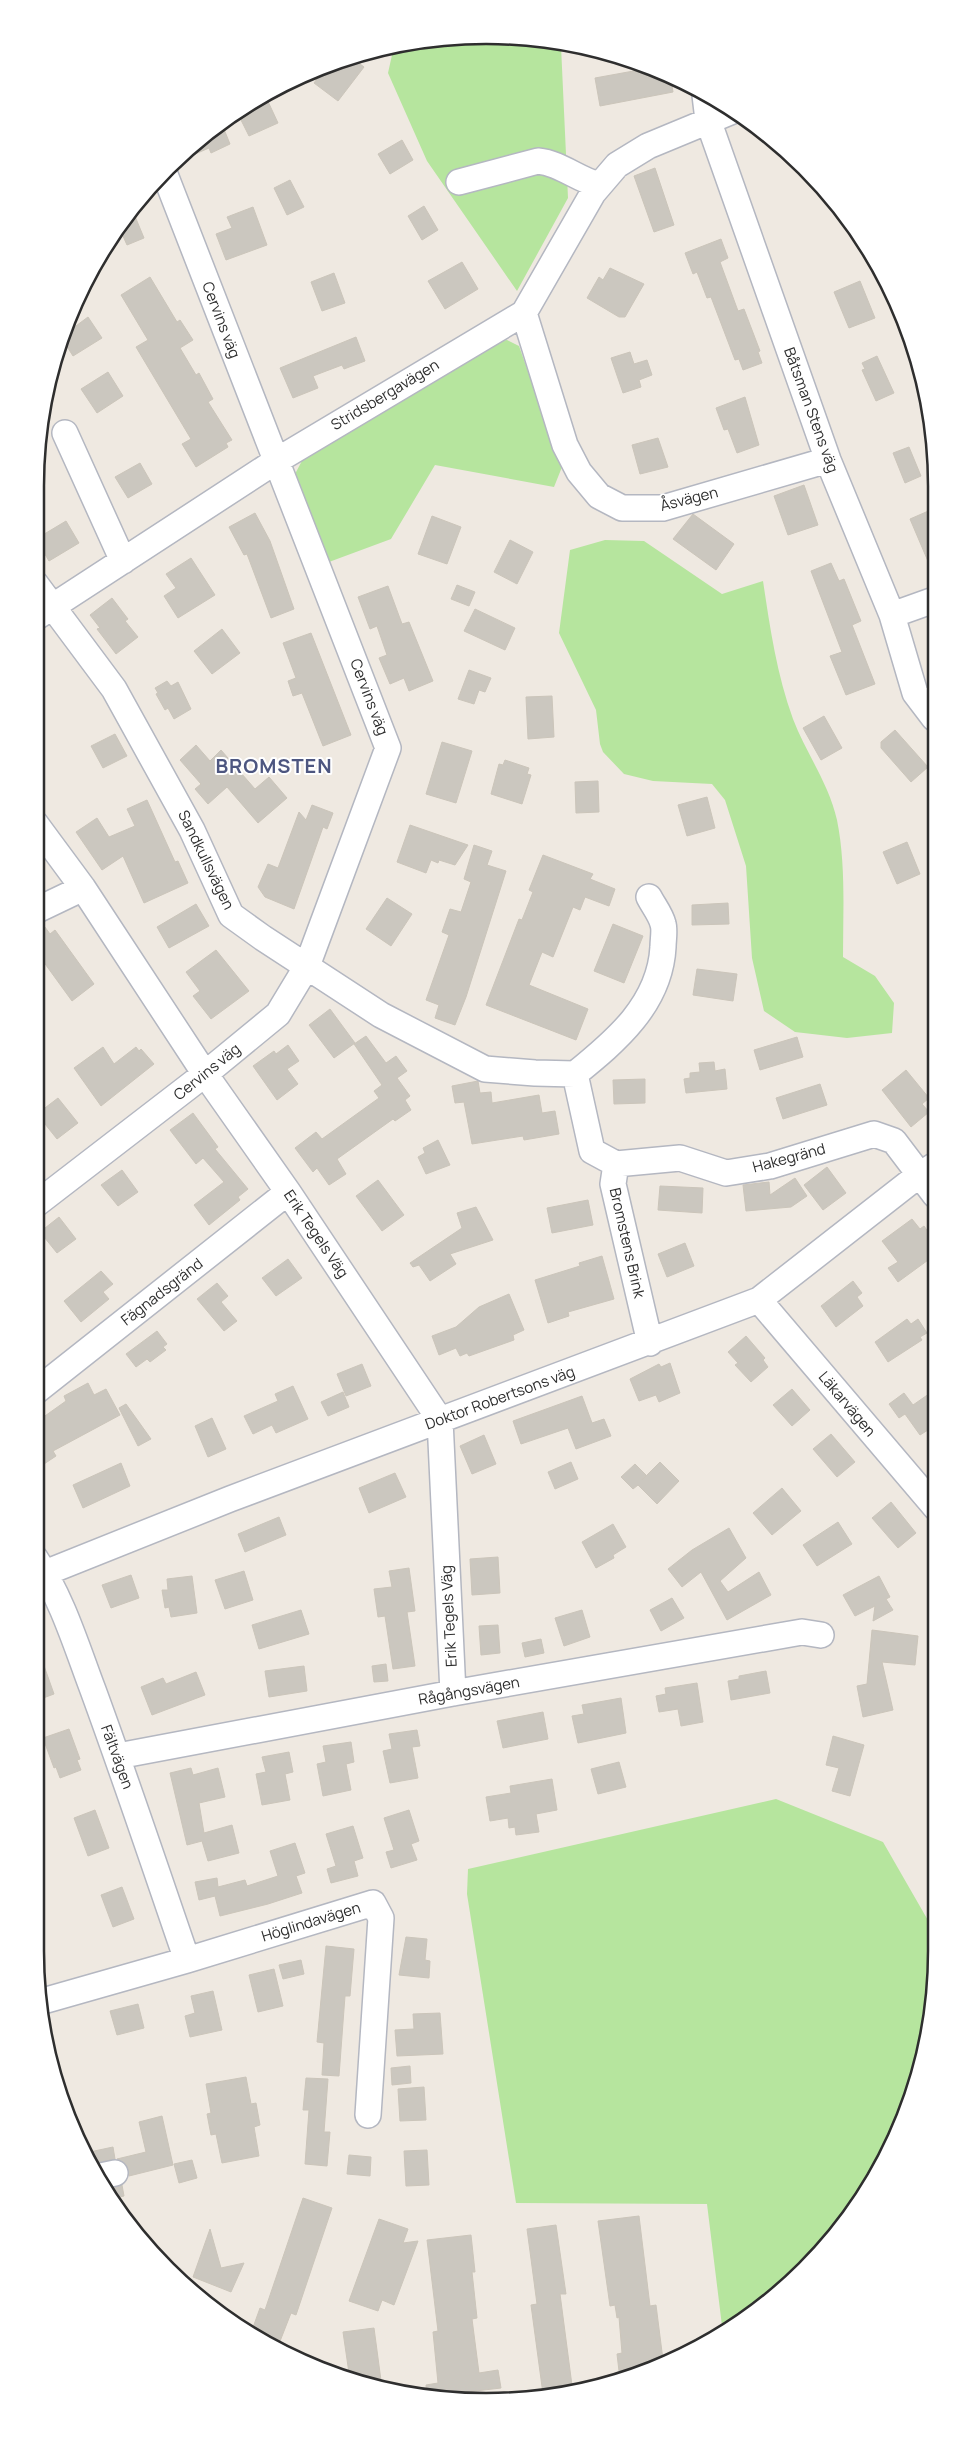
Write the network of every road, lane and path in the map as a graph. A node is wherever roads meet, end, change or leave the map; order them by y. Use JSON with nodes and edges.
{"nodes":[{"id":1,"x":706,"y":102,"type":"edge"},
{"id":2,"x":725,"y":114,"type":"edge"},
{"id":3,"x":708,"y":120,"type":"junction"},
{"id":4,"x":167,"y":179,"type":"edge"},
{"id":5,"x":459,"y":182,"type":"dead end"},
{"id":6,"x":599,"y":186,"type":"junction"},
{"id":7,"x":524,"y":313,"type":"junction"},
{"id":8,"x":65,"y":433,"type":"dead end"},
{"id":9,"x":276,"y":460,"type":"junction"},
{"id":10,"x":828,"y":460,"type":"junction"},
{"id":11,"x":123,"y":561,"type":"junction"},
{"id":12,"x":928,"y":602,"type":"edge"},
{"id":13,"x":44,"y":612,"type":"edge"},
{"id":14,"x":892,"y":615,"type":"junction"},
{"id":15,"x":928,"y":710,"type":"edge"},
{"id":16,"x":44,"y":835,"type":"edge"},
{"id":17,"x":83,"y":888,"type":"junction"},
{"id":18,"x":648,"y":897,"type":"dead end"},
{"id":19,"x":44,"y":907,"type":"edge"},
{"id":20,"x":307,"y":966,"type":"junction"},
{"id":21,"x":205,"y":1074,"type":"junction"},
{"id":22,"x":575,"y":1074,"type":"junction"},
{"id":23,"x":616,"y":1164,"type":"junction"},
{"id":24,"x":927,"y":1170,"type":"edge"},
{"id":25,"x":288,"y":1192,"type":"junction"},
{"id":26,"x":44,"y":1198,"type":"edge"},
{"id":27,"x":759,"y":1300,"type":"junction"},
{"id":28,"x":650,"y":1343,"type":"junction"},
{"id":29,"x":44,"y":1385,"type":"edge"},
{"id":30,"x":440,"y":1420,"type":"junction"},
{"id":31,"x":928,"y":1499,"type":"edge"},
{"id":32,"x":44,"y":1567,"type":"edge"},
{"id":33,"x":44,"y":1579,"type":"edge"},
{"id":34,"x":821,"y":1635,"type":"dead end"},
{"id":35,"x":453,"y":1693,"type":"junction"},
{"id":36,"x":118,"y":1756,"type":"junction"},
{"id":37,"x":187,"y":1960,"type":"junction"},
{"id":38,"x":47,"y":2000,"type":"edge"},
{"id":39,"x":368,"y":2115,"type":"dead end"}],
"edges":[{"from":1,"to":3,"type":"street","name":"Båtsman Stens väg"},
{"from":2,"to":3,"type":"street","name":"Stridsbergavägen"},
{"from":3,"to":6,"type":"street","name":"Stridsbergavägen"},
{"from":3,"to":10,"type":"street","name":"Båtsman Stens väg"},
{"from":4,"to":9,"type":"street","name":"Cervins väg"},
{"from":5,"to":6,"type":"street"},
{"from":6,"to":7,"type":"street","name":"Stridsbergavägen"},
{"from":7,"to":9,"type":"street","name":"Stridsbergavägen"},
{"from":7,"to":10,"type":"street","name":"Åsvägen"},
{"from":8,"to":11,"type":"street"},
{"from":9,"to":11,"type":"street","name":"Stridsbergavägen"},
{"from":9,"to":20,"type":"street","name":"Cervins väg"},
{"from":10,"to":14,"type":"street","name":"Båtsman Stens väg"},
{"from":11,"to":13,"type":"street","name":"Stridsbergavägen"},
{"from":12,"to":14,"type":"street"},
{"from":13,"to":20,"type":"street","name":"Sandkullsvägen"},
{"from":14,"to":15,"type":"street","name":"Båtsman Stens väg"},
{"from":16,"to":17,"type":"street","name":"Erik Tegels Väg"},
{"from":17,"to":19,"type":"street"},
{"from":17,"to":21,"type":"street","name":"Erik Tegels Väg"},
{"from":18,"to":22,"type":"street"},
{"from":20,"to":21,"type":"street","name":"Cervins väg"},
{"from":20,"to":22,"type":"street","name":"Sandkullsvägen"},
{"from":21,"to":25,"type":"street","name":"Erik Tegels Väg"},
{"from":21,"to":26,"type":"street","name":"Cervins väg"},
{"from":22,"to":23,"type":"street"},
{"from":23,"to":24,"type":"street","name":"Hakegränd"},
{"from":23,"to":28,"type":"street","name":"Bromstens Brink"},
{"from":24,"to":27,"type":"street","name":"Doktor Robertsons väg"},
{"from":25,"to":29,"type":"street","name":"Fägnadsgränd"},
{"from":25,"to":30,"type":"street","name":"Erik Tegels Väg"},
{"from":27,"to":28,"type":"street","name":"Doktor Robertsons väg"},
{"from":27,"to":31,"type":"street","name":"Läkarvägen"},
{"from":28,"to":30,"type":"street","name":"Doktor Robertsons väg"},
{"from":30,"to":32,"type":"street","name":"Doktor Robertsons väg"},
{"from":30,"to":35,"type":"street","name":"Erik Tegels Väg"},
{"from":33,"to":36,"type":"street","name":"Fältvägen"},
{"from":34,"to":35,"type":"street","name":"Rågångsvägen"},
{"from":35,"to":36,"type":"street","name":"Rågångsvägen"},
{"from":36,"to":37,"type":"street","name":"Fältvägen"},
{"from":37,"to":38,"type":"street","name":"Höglindavägen"},
{"from":37,"to":39,"type":"street","name":"Höglindavägen"}]}
